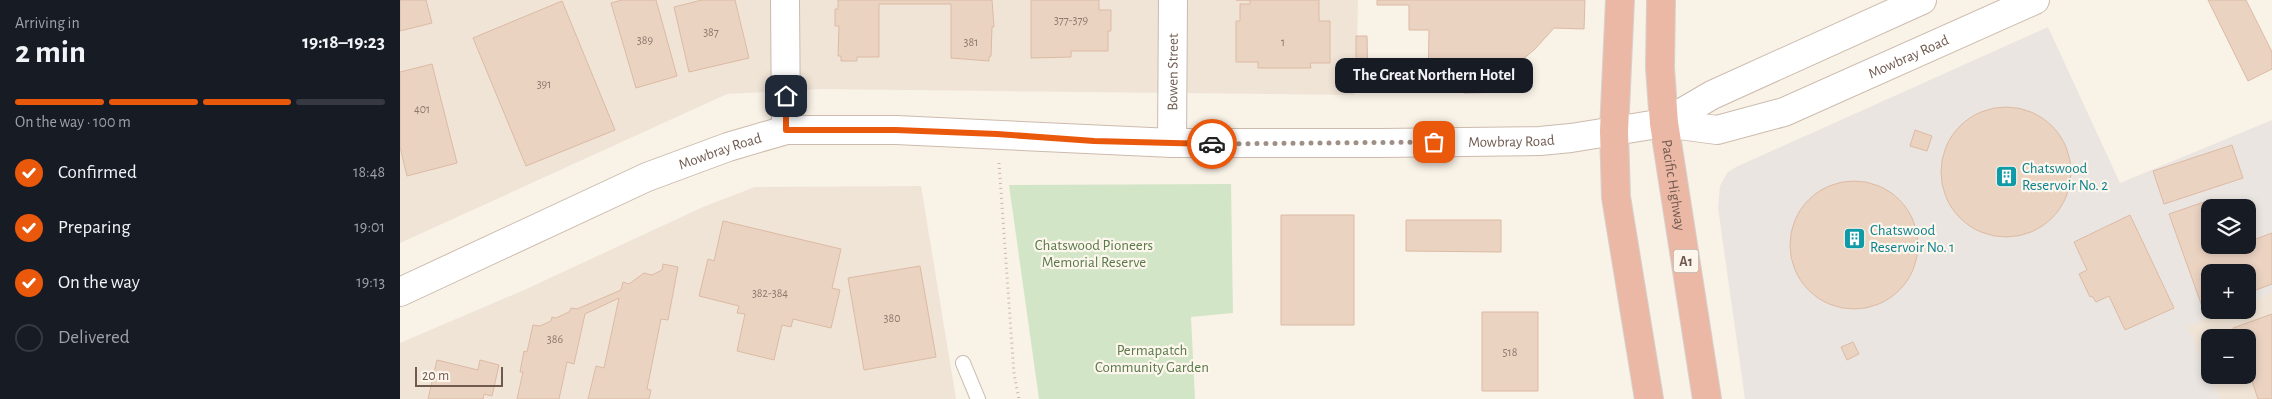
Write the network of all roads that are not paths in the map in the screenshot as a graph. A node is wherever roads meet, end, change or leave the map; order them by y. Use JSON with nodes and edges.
{"nodes":[{"id":1,"x":785,"y":0,"type":"edge"},
{"id":2,"x":1173,"y":0,"type":"edge"},
{"id":3,"x":1620,"y":0,"type":"edge"},
{"id":4,"x":1661,"y":0,"type":"edge"},
{"id":5,"x":1922,"y":0,"type":"edge"},
{"id":6,"x":2035,"y":0,"type":"edge"},
{"id":7,"x":1664,"y":123,"type":"junction"},
{"id":8,"x":786,"y":130,"type":"junction"},
{"id":9,"x":1614,"y":131,"type":"junction"},
{"id":10,"x":1172,"y":144,"type":"junction"},
{"id":11,"x":400,"y":292,"type":"edge"},
{"id":12,"x":963,"y":363,"type":"dead end"},
{"id":13,"x":978,"y":399,"type":"edge"},
{"id":14,"x":1649,"y":399,"type":"edge"},
{"id":15,"x":1707,"y":399,"type":"edge"}],
"edges":[{"from":1,"to":8,"type":"main road"},
{"from":2,"to":10,"type":"main road","name":"Bowen Street"},
{"from":3,"to":9,"type":"highway"},
{"from":4,"to":7,"type":"highway","name":"Pacific Highway","number":"A1"},
{"from":5,"to":7,"type":"main road","name":"Mowbray Road"},
{"from":6,"to":7,"type":"main road","name":"Mowbray Road"},
{"from":7,"to":9,"type":"main road","name":"Mowbray Road"},
{"from":7,"to":15,"type":"highway","name":"Pacific Highway","number":"A1"},
{"from":8,"to":10,"type":"main road","name":"Mowbray Road"},
{"from":8,"to":11,"type":"main road","name":"Mowbray Road"},
{"from":9,"to":10,"type":"main road","name":"Mowbray Road"},
{"from":9,"to":14,"type":"highway"},
{"from":12,"to":13,"type":"lane"}]}
